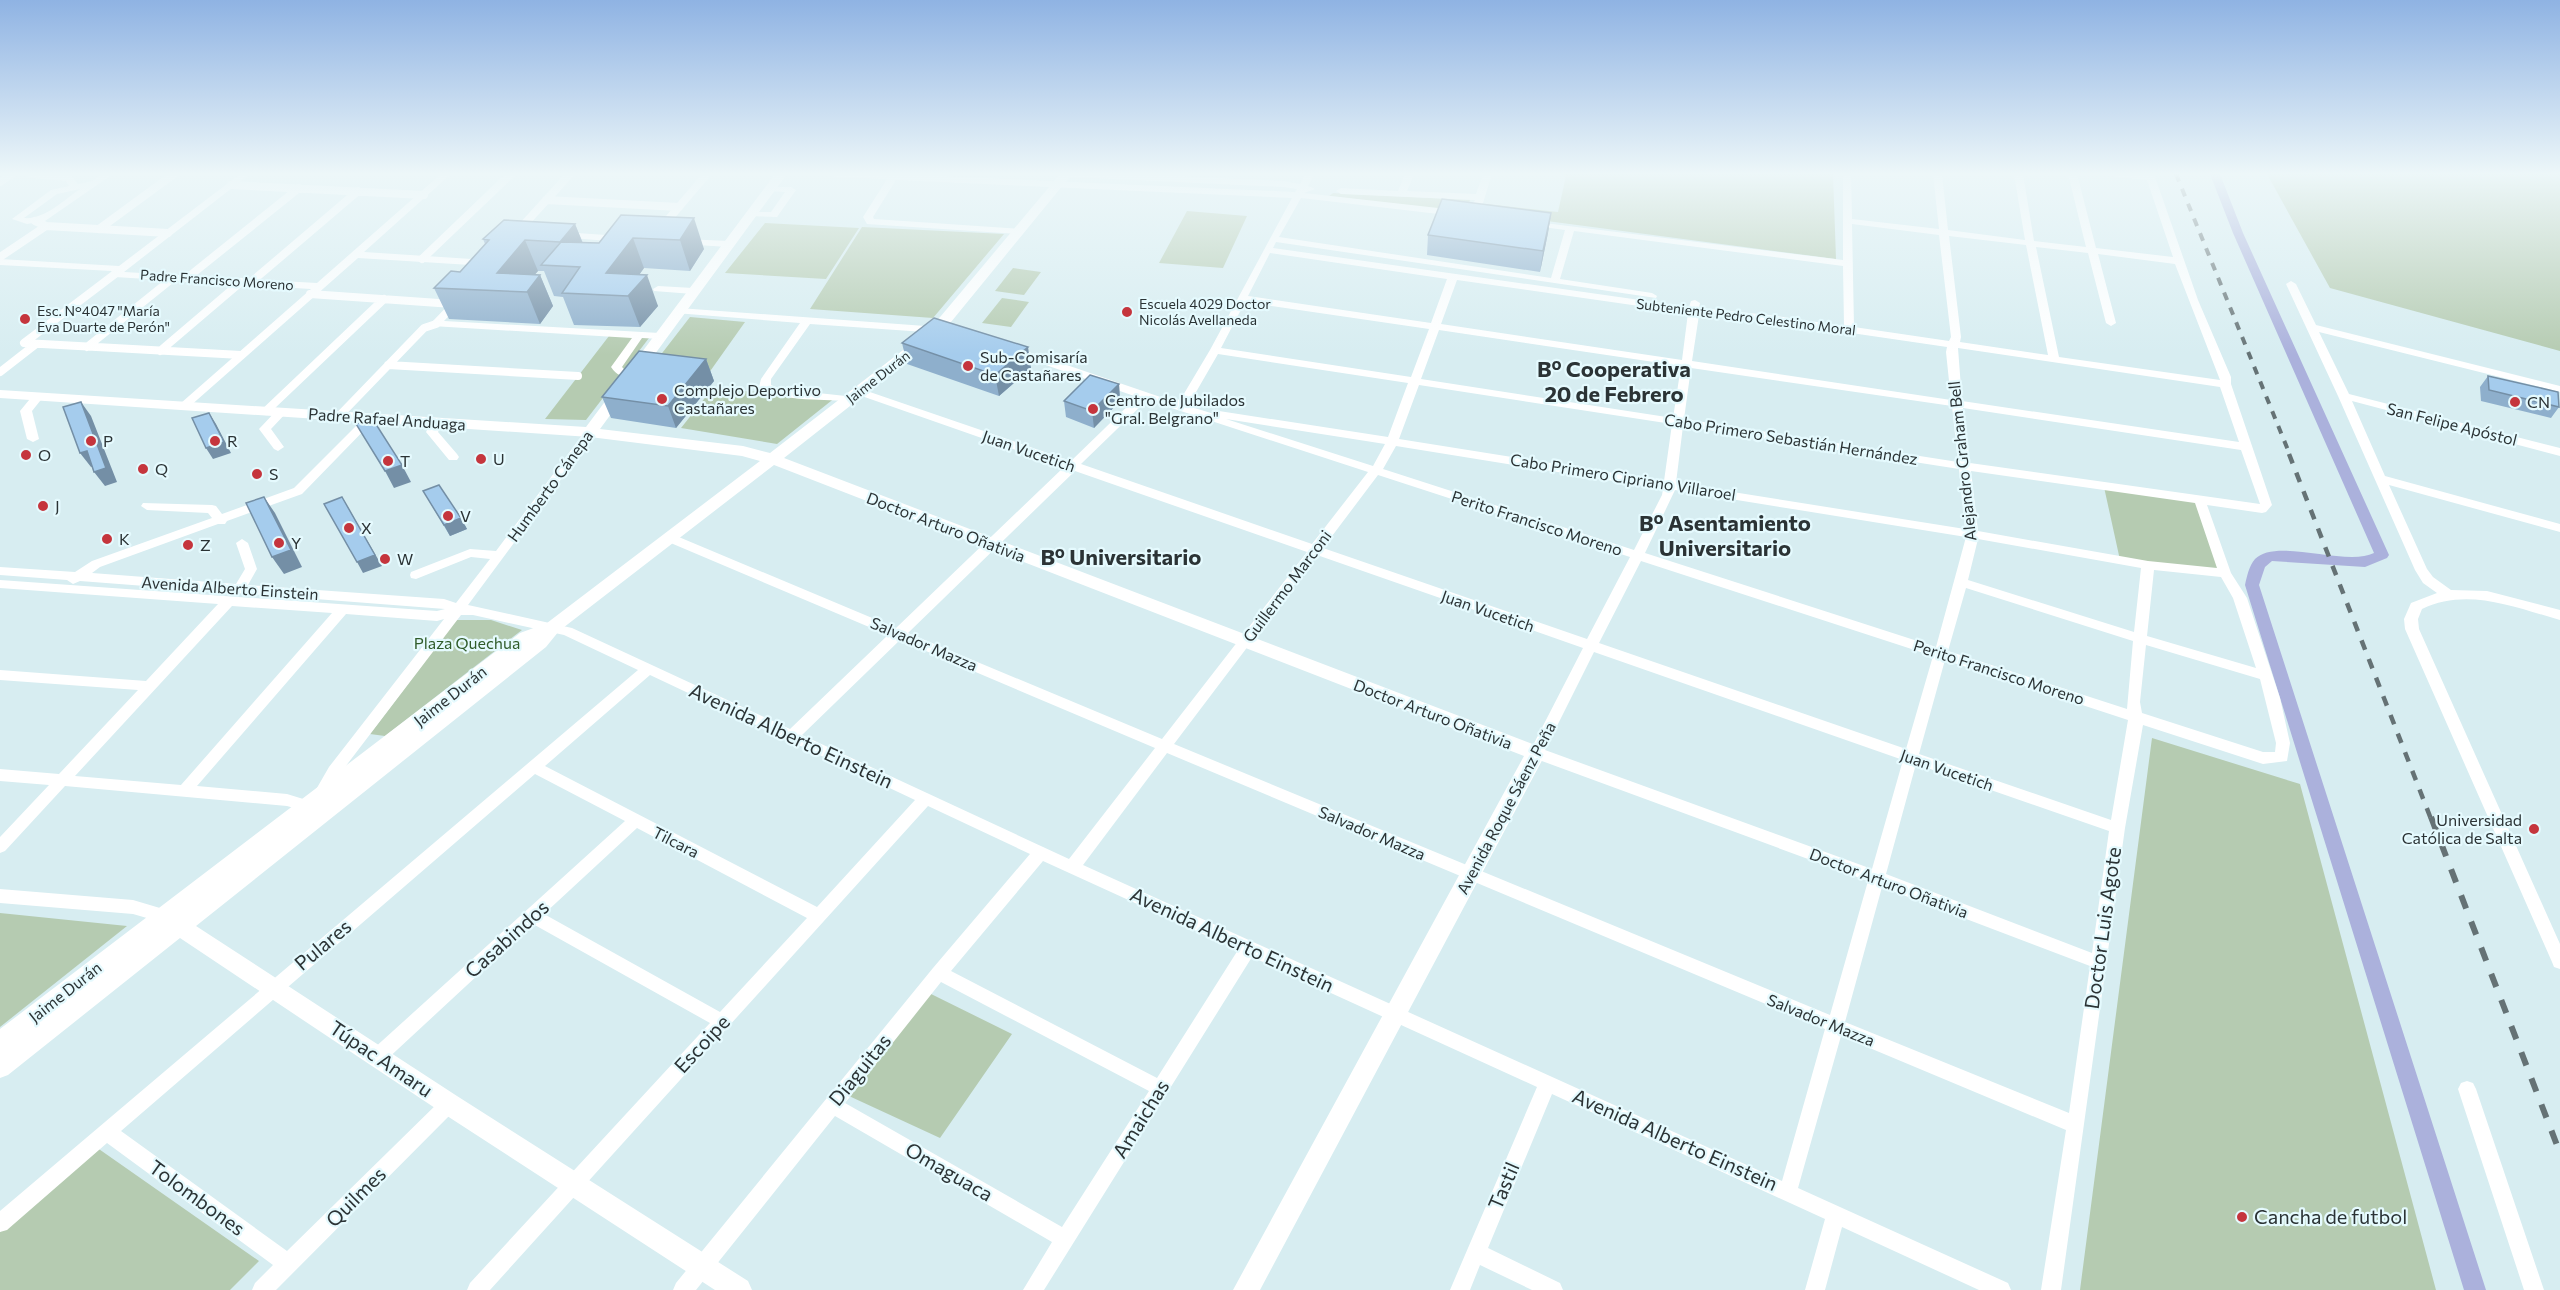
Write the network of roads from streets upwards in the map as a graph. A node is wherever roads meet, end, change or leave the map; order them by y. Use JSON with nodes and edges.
{"nodes":[{"id":1,"x":34,"y":234,"type":"edge"},
{"id":2,"x":166,"y":234,"type":"edge"},
{"id":3,"x":242,"y":234,"type":"edge"},
{"id":4,"x":305,"y":234,"type":"edge"},
{"id":5,"x":380,"y":234,"type":"edge"},
{"id":6,"x":448,"y":234,"type":"edge"},
{"id":7,"x":527,"y":234,"type":"edge"},
{"id":8,"x":736,"y":234,"type":"edge"},
{"id":9,"x":1015,"y":234,"type":"edge"},
{"id":10,"x":1024,"y":234,"type":"edge"},
{"id":11,"x":1276,"y":234,"type":"edge"},
{"id":12,"x":1568,"y":234,"type":"edge"},
{"id":13,"x":1618,"y":234,"type":"edge"},
{"id":14,"x":1847,"y":234,"type":"edge"},
{"id":15,"x":1942,"y":234,"type":"edge"},
{"id":16,"x":1960,"y":234,"type":"edge"},
{"id":17,"x":2028,"y":234,"type":"edge"},
{"id":18,"x":2087,"y":234,"type":"edge"},
{"id":19,"x":2170,"y":234,"type":"edge"},
{"id":20,"x":551,"y":237,"type":"edge"},
{"id":21,"x":1273,"y":239,"type":"junction"},
{"id":22,"x":673,"y":241,"type":"edge"},
{"id":23,"x":514,"y":243,"type":"edge"},
{"id":24,"x":2030,"y":243,"type":"junction"},
{"id":25,"x":728,"y":244,"type":"junction"},
{"id":26,"x":608,"y":250,"type":"edge"},
{"id":27,"x":1267,"y":250,"type":"junction"},
{"id":28,"x":2091,"y":250,"type":"junction"},
{"id":29,"x":357,"y":255,"type":"junction"},
{"id":30,"x":0,"y":257,"type":"edge"},
{"id":31,"x":1397,"y":258,"type":"junction"},
{"id":32,"x":422,"y":259,"type":"junction"},
{"id":33,"x":2179,"y":261,"type":"junction"},
{"id":34,"x":0,"y":262,"type":"edge"},
{"id":35,"x":494,"y":264,"type":"edge"},
{"id":36,"x":1848,"y":264,"type":"junction"},
{"id":37,"x":1401,"y":270,"type":"junction"},
{"id":38,"x":118,"y":272,"type":"junction"},
{"id":39,"x":1453,"y":277,"type":"junction"},
{"id":40,"x":173,"y":278,"type":"junction"},
{"id":41,"x":187,"y":278,"type":"junction"},
{"id":42,"x":1537,"y":278,"type":"junction"},
{"id":43,"x":1555,"y":281,"type":"junction"},
{"id":44,"x":246,"y":282,"type":"junction"},
{"id":45,"x":2291,"y":284,"type":"dead end"},
{"id":46,"x":1509,"y":286,"type":"junction"},
{"id":47,"x":658,"y":289,"type":"dead end"},
{"id":48,"x":314,"y":290,"type":"junction"},
{"id":49,"x":693,"y":291,"type":"junction"},
{"id":50,"x":1242,"y":298,"type":"junction"},
{"id":51,"x":384,"y":299,"type":"junction"},
{"id":52,"x":459,"y":300,"type":"joint"},
{"id":53,"x":1694,"y":307,"type":"junction"},
{"id":54,"x":679,"y":311,"type":"junction"},
{"id":55,"x":807,"y":321,"type":"junction"},
{"id":56,"x":2111,"y":323,"type":"dead end"},
{"id":57,"x":436,"y":324,"type":"junction"},
{"id":58,"x":1433,"y":327,"type":"junction"},
{"id":59,"x":2311,"y":327,"type":"junction"},
{"id":60,"x":956,"y":329,"type":"joint"},
{"id":61,"x":1849,"y":329,"type":"junction"},
{"id":62,"x":936,"y":330,"type":"junction"},
{"id":63,"x":638,"y":336,"type":"junction"},
{"id":64,"x":660,"y":336,"type":"junction"},
{"id":65,"x":36,"y":344,"type":"junction"},
{"id":66,"x":1954,"y":345,"type":"junction"},
{"id":67,"x":87,"y":347,"type":"junction"},
{"id":68,"x":1004,"y":347,"type":"edge"},
{"id":69,"x":1215,"y":350,"type":"junction"},
{"id":70,"x":160,"y":351,"type":"junction"},
{"id":71,"x":241,"y":356,"type":"junction"},
{"id":72,"x":2055,"y":359,"type":"junction"},
{"id":73,"x":1687,"y":364,"type":"junction"},
{"id":74,"x":388,"y":365,"type":"junction"},
{"id":75,"x":0,"y":372,"type":"edge"},
{"id":76,"x":632,"y":375,"type":"junction"},
{"id":77,"x":578,"y":376,"type":"dead end"},
{"id":78,"x":1414,"y":381,"type":"junction"},
{"id":79,"x":2225,"y":384,"type":"junction"},
{"id":80,"x":2560,"y":392,"type":"edge"},
{"id":81,"x":0,"y":394,"type":"edge"},
{"id":82,"x":38,"y":396,"type":"junction"},
{"id":83,"x":856,"y":396,"type":"junction"},
{"id":84,"x":1145,"y":396,"type":"junction"},
{"id":85,"x":2344,"y":396,"type":"junction"},
{"id":86,"x":1957,"y":403,"type":"junction"},
{"id":87,"x":185,"y":405,"type":"junction"},
{"id":88,"x":1177,"y":406,"type":"junction"},
{"id":89,"x":274,"y":411,"type":"junction"},
{"id":90,"x":1199,"y":413,"type":"junction"},
{"id":91,"x":340,"y":415,"type":"junction"},
{"id":92,"x":370,"y":418,"type":"junction"},
{"id":93,"x":437,"y":422,"type":"junction"},
{"id":94,"x":1678,"y":422,"type":"junction"},
{"id":95,"x":590,"y":432,"type":"junction"},
{"id":96,"x":33,"y":439,"type":"dead end"},
{"id":97,"x":1393,"y":440,"type":"junction"},
{"id":98,"x":278,"y":447,"type":"dead end"},
{"id":99,"x":2248,"y":447,"type":"junction"},
{"id":100,"x":2560,"y":452,"type":"edge"},
{"id":101,"x":453,"y":457,"type":"dead end"},
{"id":102,"x":772,"y":459,"type":"junction"},
{"id":103,"x":1073,"y":466,"type":"junction"},
{"id":104,"x":1963,"y":466,"type":"junction"},
{"id":105,"x":1376,"y":470,"type":"junction"},
{"id":106,"x":2379,"y":478,"type":"junction"},
{"id":107,"x":1671,"y":485,"type":"junction"},
{"id":108,"x":2200,"y":501,"type":"junction"},
{"id":109,"x":147,"y":506,"type":"dead end"},
{"id":110,"x":220,"y":521,"type":"junction"},
{"id":111,"x":2560,"y":528,"type":"edge"},
{"id":112,"x":1972,"y":534,"type":"junction"},
{"id":113,"x":670,"y":538,"type":"junction"},
{"id":114,"x":242,"y":543,"type":"dead end"},
{"id":115,"x":990,"y":544,"type":"junction"},
{"id":116,"x":1314,"y":550,"type":"junction"},
{"id":117,"x":500,"y":556,"type":"junction"},
{"id":118,"x":1638,"y":556,"type":"junction"},
{"id":119,"x":2148,"y":565,"type":"junction"},
{"id":120,"x":0,"y":571,"type":"edge"},
{"id":121,"x":2225,"y":573,"type":"junction"},
{"id":122,"x":416,"y":575,"type":"dead end"},
{"id":123,"x":76,"y":577,"type":"junction"},
{"id":124,"x":1960,"y":582,"type":"junction"},
{"id":125,"x":0,"y":584,"type":"edge"},
{"id":126,"x":63,"y":588,"type":"junction"},
{"id":127,"x":240,"y":588,"type":"junction"},
{"id":128,"x":2446,"y":593,"type":"junction"},
{"id":129,"x":230,"y":600,"type":"junction"},
{"id":130,"x":342,"y":610,"type":"junction"},
{"id":131,"x":458,"y":610,"type":"junction"},
{"id":132,"x":2560,"y":615,"type":"edge"},
{"id":133,"x":553,"y":627,"type":"junction"},
{"id":134,"x":897,"y":633,"type":"junction"},
{"id":135,"x":2142,"y":639,"type":"junction"},
{"id":136,"x":1245,"y":642,"type":"junction"},
{"id":137,"x":1591,"y":646,"type":"junction"},
{"id":138,"x":1940,"y":652,"type":"junction"},
{"id":139,"x":648,"y":669,"type":"junction"},
{"id":140,"x":0,"y":675,"type":"edge"},
{"id":141,"x":2265,"y":675,"type":"junction"},
{"id":142,"x":148,"y":686,"type":"junction"},
{"id":143,"x":2135,"y":716,"type":"junction"},
{"id":144,"x":792,"y":736,"type":"junction"},
{"id":145,"x":1164,"y":745,"type":"junction"},
{"id":146,"x":1536,"y":753,"type":"junction"},
{"id":147,"x":1909,"y":757,"type":"junction"},
{"id":148,"x":534,"y":767,"type":"junction"},
{"id":149,"x":0,"y":775,"type":"edge"},
{"id":150,"x":62,"y":779,"type":"junction"},
{"id":151,"x":185,"y":790,"type":"junction"},
{"id":152,"x":926,"y":799,"type":"junction"},
{"id":153,"x":314,"y":802,"type":"junction"},
{"id":154,"x":635,"y":821,"type":"junction"},
{"id":155,"x":2117,"y":828,"type":"junction"},
{"id":156,"x":0,"y":847,"type":"edge"},
{"id":157,"x":1041,"y":852,"type":"junction"},
{"id":158,"x":1072,"y":867,"type":"junction"},
{"id":159,"x":1471,"y":875,"type":"junction"},
{"id":160,"x":1875,"y":877,"type":"junction"},
{"id":161,"x":0,"y":896,"type":"edge"},
{"id":162,"x":533,"y":916,"type":"junction"},
{"id":163,"x":819,"y":916,"type":"junction"},
{"id":164,"x":171,"y":921,"type":"junction"},
{"id":165,"x":1249,"y":948,"type":"junction"},
{"id":166,"x":2097,"y":962,"type":"junction"},
{"id":167,"x":2560,"y":962,"type":"edge"},
{"id":168,"x":939,"y":973,"type":"junction"},
{"id":169,"x":273,"y":987,"type":"junction"},
{"id":170,"x":1396,"y":1015,"type":"junction"},
{"id":171,"x":723,"y":1022,"type":"junction"},
{"id":172,"x":1834,"y":1026,"type":"junction"},
{"id":173,"x":0,"y":1043,"type":"edge"},
{"id":174,"x":378,"y":1056,"type":"junction"},
{"id":175,"x":0,"y":1067,"type":"edge"},
{"id":176,"x":1548,"y":1083,"type":"junction"},
{"id":177,"x":1160,"y":1088,"type":"junction"},
{"id":178,"x":2467,"y":1089,"type":"dead end"},
{"id":179,"x":449,"y":1104,"type":"junction"},
{"id":180,"x":832,"y":1105,"type":"junction"},
{"id":181,"x":2076,"y":1125,"type":"junction"},
{"id":182,"x":107,"y":1132,"type":"junction"},
{"id":183,"x":574,"y":1183,"type":"junction"},
{"id":184,"x":1788,"y":1192,"type":"junction"},
{"id":185,"x":1835,"y":1216,"type":"junction"},
{"id":186,"x":0,"y":1223,"type":"edge"},
{"id":187,"x":1065,"y":1239,"type":"junction"},
{"id":188,"x":1475,"y":1252,"type":"junction"},
{"id":189,"x":288,"y":1264,"type":"junction"},
{"id":190,"x":702,"y":1266,"type":"junction"},
{"id":191,"x":262,"y":1290,"type":"edge"},
{"id":192,"x":477,"y":1290,"type":"edge"},
{"id":193,"x":683,"y":1290,"type":"edge"},
{"id":194,"x":739,"y":1290,"type":"edge"},
{"id":195,"x":1033,"y":1290,"type":"edge"},
{"id":196,"x":1246,"y":1290,"type":"edge"},
{"id":197,"x":1460,"y":1290,"type":"edge"},
{"id":198,"x":1553,"y":1290,"type":"edge"},
{"id":199,"x":1815,"y":1290,"type":"edge"},
{"id":200,"x":2001,"y":1290,"type":"edge"},
{"id":201,"x":2051,"y":1290,"type":"edge"},
{"id":202,"x":2534,"y":1290,"type":"edge"}],
"edges":[{"from":1,"to":30,"type":"street"},
{"from":2,"to":38,"type":"street"},
{"from":3,"to":41,"type":"street"},
{"from":4,"to":44,"type":"street"},
{"from":5,"to":29,"type":"street"},
{"from":6,"to":32,"type":"street"},
{"from":7,"to":23,"type":"street"},
{"from":8,"to":25,"type":"street","name":"Humberto Cánepa"},
{"from":9,"to":62,"type":"street","name":"Jaime Durán"},
{"from":10,"to":60,"type":"street"},
{"from":11,"to":21,"type":"street"},
{"from":12,"to":43,"type":"street"},
{"from":13,"to":36,"type":"street"},
{"from":14,"to":36,"type":"street"},
{"from":15,"to":66,"type":"street","name":"Alejandro Graham Bell"},
{"from":16,"to":24,"type":"street"},
{"from":17,"to":24,"type":"street"},
{"from":18,"to":28,"type":"street"},
{"from":19,"to":33,"type":"street"},
{"from":20,"to":26,"type":"street"},
{"from":21,"to":27,"type":"street"},
{"from":21,"to":31,"type":"street"},
{"from":22,"to":25,"type":"street"},
{"from":24,"to":28,"type":"street"},
{"from":24,"to":72,"type":"street"},
{"from":25,"to":49,"type":"street","name":"Humberto Cánepa"},
{"from":27,"to":37,"type":"street","name":"Subteniente Pedro Celestino Moral"},
{"from":27,"to":50,"type":"street"},
{"from":28,"to":33,"type":"street"},
{"from":28,"to":56,"type":"street"},
{"from":29,"to":32,"type":"street"},
{"from":29,"to":48,"type":"street"},
{"from":31,"to":37,"type":"street"},
{"from":31,"to":42,"type":"street"},
{"from":32,"to":35,"type":"street"},
{"from":33,"to":79,"type":"street"},
{"from":34,"to":38,"type":"street","name":"Padre Francisco Moreno"},
{"from":36,"to":61,"type":"street"},
{"from":37,"to":39,"type":"street","name":"Subteniente Pedro Celestino Moral"},
{"from":38,"to":40,"type":"street","name":"Padre Francisco Moreno"},
{"from":38,"to":65,"type":"street"},
{"from":39,"to":46,"type":"street","name":"Subteniente Pedro Celestino Moral"},
{"from":39,"to":58,"type":"street","name":"Guillermo Marconi"},
{"from":40,"to":41,"type":"street","name":"Padre Francisco Moreno"},
{"from":40,"to":67,"type":"street"},
{"from":41,"to":44,"type":"street","name":"Padre Francisco Moreno"},
{"from":42,"to":43,"type":"street"},
{"from":42,"to":46,"type":"street"},
{"from":43,"to":53,"type":"street"},
{"from":44,"to":48,"type":"street","name":"Padre Francisco Moreno"},
{"from":44,"to":70,"type":"street"},
{"from":45,"to":59,"type":"street"},
{"from":46,"to":53,"type":"street","name":"Subteniente Pedro Celestino Moral"},
{"from":47,"to":49,"type":"street"},
{"from":48,"to":51,"type":"street"},
{"from":48,"to":71,"type":"street"},
{"from":49,"to":54,"type":"street","name":"Humberto Cánepa"},
{"from":50,"to":58,"type":"street"},
{"from":50,"to":69,"type":"street"},
{"from":51,"to":52,"type":"street"},
{"from":51,"to":89,"type":"street"},
{"from":52,"to":57,"type":"street"},
{"from":53,"to":61,"type":"street","name":"Subteniente Pedro Celestino Moral"},
{"from":53,"to":73,"type":"street","name":"Avenida Roque Sáenz Peña"},
{"from":54,"to":55,"type":"street"},
{"from":54,"to":64,"type":"street","name":"Humberto Cánepa"},
{"from":55,"to":62,"type":"street"},
{"from":55,"to":83,"type":"street","name":"Juan Vucetich"},
{"from":57,"to":63,"type":"street"},
{"from":57,"to":74,"type":"street"},
{"from":58,"to":73,"type":"street"},
{"from":58,"to":78,"type":"street","name":"Guillermo Marconi"},
{"from":59,"to":80,"type":"street"},
{"from":59,"to":85,"type":"street"},
{"from":60,"to":62,"type":"street"},
{"from":61,"to":66,"type":"street","name":"Subteniente Pedro Celestino Moral"},
{"from":62,"to":83,"type":"street","name":"Jaime Durán"},
{"from":63,"to":64,"type":"street"},
{"from":63,"to":76,"type":"street"},
{"from":64,"to":76,"type":"street","name":"Humberto Cánepa"},
{"from":65,"to":67,"type":"street"},
{"from":65,"to":75,"type":"street"},
{"from":66,"to":72,"type":"street","name":"Subteniente Pedro Celestino Moral"},
{"from":66,"to":86,"type":"street","name":"Alejandro Graham Bell"},
{"from":67,"to":70,"type":"street"},
{"from":68,"to":84,"type":"street","name":"Perito Francisco Moreno"},
{"from":69,"to":78,"type":"street","name":"Cabo Primero Sebastián Hernández"},
{"from":69,"to":88,"type":"street"},
{"from":70,"to":71,"type":"street"},
{"from":71,"to":87,"type":"street"},
{"from":72,"to":79,"type":"street","name":"Subteniente Pedro Celestino Moral"},
{"from":73,"to":86,"type":"street"},
{"from":73,"to":94,"type":"street","name":"Avenida Roque Sáenz Peña"},
{"from":74,"to":77,"type":"street"},
{"from":74,"to":91,"type":"street"},
{"from":76,"to":95,"type":"street","name":"Humberto Cánepa"},
{"from":78,"to":94,"type":"street","name":"Cabo Primero Sebastián Hernández"},
{"from":78,"to":97,"type":"street","name":"Guillermo Marconi"},
{"from":79,"to":99,"type":"street"},
{"from":81,"to":82,"type":"street","name":"Padre Rafael Anduaga"},
{"from":82,"to":87,"type":"street","name":"Padre Rafael Anduaga"},
{"from":82,"to":96,"type":"street"},
{"from":83,"to":102,"type":"street","name":"Jaime Durán"},
{"from":83,"to":103,"type":"street","name":"Juan Vucetich"},
{"from":84,"to":88,"type":"street","name":"Perito Francisco Moreno"},
{"from":84,"to":103,"type":"street"},
{"from":85,"to":100,"type":"street","name":"San Felipe Apóstol"},
{"from":85,"to":106,"type":"street"},
{"from":86,"to":99,"type":"street"},
{"from":86,"to":104,"type":"street","name":"Alejandro Graham Bell"},
{"from":87,"to":89,"type":"street","name":"Padre Rafael Anduaga"},
{"from":88,"to":90,"type":"street","name":"Perito Francisco Moreno"},
{"from":89,"to":91,"type":"street","name":"Padre Rafael Anduaga"},
{"from":89,"to":98,"type":"street"},
{"from":90,"to":97,"type":"street","name":"Cabo Primero Cipriano Villaroel"},
{"from":90,"to":105,"type":"street","name":"Perito Francisco Moreno"},
{"from":91,"to":92,"type":"street","name":"Padre Rafael Anduaga"},
{"from":92,"to":93,"type":"street","name":"Padre Rafael Anduaga"},
{"from":92,"to":110,"type":"street"},
{"from":93,"to":95,"type":"street","name":"Padre Rafael Anduaga"},
{"from":93,"to":101,"type":"street"},
{"from":94,"to":104,"type":"street","name":"Cabo Primero Sebastián Hernández"},
{"from":94,"to":107,"type":"street","name":"Avenida Roque Sáenz Peña"},
{"from":95,"to":102,"type":"street","name":"Padre Rafael Anduaga"},
{"from":95,"to":117,"type":"street","name":"Humberto Cánepa"},
{"from":97,"to":105,"type":"street","name":"Guillermo Marconi"},
{"from":97,"to":107,"type":"street","name":"Cabo Primero Cipriano Villaroel"},
{"from":99,"to":108,"type":"street","name":"Cabo Primero Sebastián Hernández"},
{"from":102,"to":113,"type":"street","name":"Jaime Durán"},
{"from":102,"to":115,"type":"street","name":"Doctor Arturo Oñativia"},
{"from":103,"to":115,"type":"street"},
{"from":103,"to":116,"type":"street","name":"Juan Vucetich"},
{"from":104,"to":108,"type":"street","name":"Cabo Primero Sebastián Hernández"},
{"from":104,"to":112,"type":"street","name":"Alejandro Graham Bell"},
{"from":105,"to":116,"type":"street","name":"Guillermo Marconi"},
{"from":105,"to":118,"type":"street","name":"Perito Francisco Moreno"},
{"from":106,"to":111,"type":"street"},
{"from":106,"to":128,"type":"street"},
{"from":107,"to":112,"type":"street","name":"Cabo Primero Cipriano Villaroel"},
{"from":107,"to":118,"type":"street","name":"Avenida Roque Sáenz Peña"},
{"from":108,"to":121,"type":"street"},
{"from":109,"to":110,"type":"street"},
{"from":110,"to":123,"type":"street"},
{"from":112,"to":119,"type":"street","name":"Cabo Primero Cipriano Villaroel"},
{"from":112,"to":124,"type":"street","name":"Alejandro Graham Bell"},
{"from":113,"to":133,"type":"street","name":"Jaime Durán"},
{"from":113,"to":134,"type":"street","name":"Salvador Mazza"},
{"from":114,"to":127,"type":"street"},
{"from":115,"to":134,"type":"street"},
{"from":115,"to":136,"type":"street","name":"Doctor Arturo Oñativia"},
{"from":116,"to":136,"type":"street","name":"Guillermo Marconi"},
{"from":116,"to":137,"type":"street","name":"Juan Vucetich"},
{"from":117,"to":122,"type":"street"},
{"from":117,"to":131,"type":"street","name":"Humberto Cánepa"},
{"from":118,"to":137,"type":"street","name":"Avenida Roque Sáenz Peña"},
{"from":118,"to":138,"type":"street","name":"Perito Francisco Moreno"},
{"from":119,"to":121,"type":"street","name":"Cabo Primero Cipriano Villaroel"},
{"from":119,"to":135,"type":"street","name":"Doctor Luis Agote"},
{"from":120,"to":123,"type":"street","name":"Avenida Alberto Einstein"},
{"from":121,"to":141,"type":"street"},
{"from":123,"to":126,"type":"street"},
{"from":123,"to":127,"type":"street","name":"Avenida Alberto Einstein"},
{"from":124,"to":135,"type":"street"},
{"from":124,"to":138,"type":"street","name":"Alejandro Graham Bell"},
{"from":125,"to":126,"type":"street","name":"Avenida Alberto Einstein"},
{"from":126,"to":129,"type":"street","name":"Avenida Alberto Einstein"},
{"from":127,"to":131,"type":"street","name":"Avenida Alberto Einstein"},
{"from":128,"to":132,"type":"street"},
{"from":128,"to":167,"type":"street"},
{"from":129,"to":130,"type":"street","name":"Avenida Alberto Einstein"},
{"from":129,"to":142,"type":"street"},
{"from":130,"to":131,"type":"street","name":"Avenida Alberto Einstein"},
{"from":130,"to":151,"type":"street"},
{"from":131,"to":133,"type":"street","name":"Avenida Alberto Einstein"},
{"from":131,"to":153,"type":"street","name":"Humberto Cánepa"},
{"from":133,"to":139,"type":"street","name":"Avenida Alberto Einstein"},
{"from":133,"to":153,"type":"street","name":"Jaime Durán"},
{"from":133,"to":164,"type":"street","name":"Jaime Durán"},
{"from":134,"to":144,"type":"street"},
{"from":134,"to":145,"type":"street","name":"Salvador Mazza"},
{"from":135,"to":141,"type":"street"},
{"from":135,"to":143,"type":"street","name":"Doctor Luis Agote"},
{"from":136,"to":145,"type":"street","name":"Guillermo Marconi"},
{"from":136,"to":146,"type":"street","name":"Doctor Arturo Oñativia"},
{"from":137,"to":146,"type":"street","name":"Avenida Roque Sáenz Peña"},
{"from":137,"to":147,"type":"street","name":"Juan Vucetich"},
{"from":138,"to":143,"type":"street","name":"Perito Francisco Moreno"},
{"from":138,"to":147,"type":"street","name":"Alejandro Graham Bell"},
{"from":139,"to":144,"type":"street","name":"Avenida Alberto Einstein"},
{"from":139,"to":148,"type":"street","name":"Pulares"},
{"from":140,"to":142,"type":"street"},
{"from":141,"to":143,"type":"street","name":"Perito Francisco Moreno"},
{"from":142,"to":150,"type":"street"},
{"from":143,"to":155,"type":"street","name":"Doctor Luis Agote"},
{"from":144,"to":152,"type":"street","name":"Avenida Alberto Einstein"},
{"from":145,"to":158,"type":"street","name":"Guillermo Marconi"},
{"from":145,"to":159,"type":"street","name":"Salvador Mazza"},
{"from":146,"to":159,"type":"street","name":"Avenida Roque Sáenz Peña"},
{"from":146,"to":160,"type":"street","name":"Doctor Arturo Oñativia"},
{"from":147,"to":155,"type":"street","name":"Juan Vucetich"},
{"from":147,"to":160,"type":"street","name":"Alejandro Graham Bell"},
{"from":148,"to":154,"type":"street","name":"Tilcara"},
{"from":148,"to":169,"type":"street","name":"Pulares"},
{"from":149,"to":150,"type":"street"},
{"from":150,"to":151,"type":"street"},
{"from":150,"to":156,"type":"street"},
{"from":151,"to":153,"type":"street"},
{"from":152,"to":157,"type":"street","name":"Avenida Alberto Einstein"},
{"from":152,"to":163,"type":"street","name":"Escoipe"},
{"from":153,"to":164,"type":"street","name":"Jaime Durán"},
{"from":154,"to":162,"type":"street","name":"Casabindos"},
{"from":154,"to":163,"type":"street","name":"Tilcara"},
{"from":155,"to":166,"type":"street","name":"Doctor Luis Agote"},
{"from":157,"to":158,"type":"street","name":"Avenida Alberto Einstein"},
{"from":157,"to":168,"type":"street","name":"Diaguitas"},
{"from":158,"to":165,"type":"street","name":"Avenida Alberto Einstein"},
{"from":159,"to":170,"type":"street","name":"Avenida Roque Sáenz Peña"},
{"from":159,"to":172,"type":"street","name":"Salvador Mazza"},
{"from":160,"to":166,"type":"street","name":"Doctor Arturo Oñativia"},
{"from":160,"to":172,"type":"street","name":"Alejandro Graham Bell"},
{"from":161,"to":164,"type":"street","name":"Túpac Amaru"},
{"from":162,"to":171,"type":"street"},
{"from":162,"to":174,"type":"street","name":"Casabindos"},
{"from":163,"to":171,"type":"street","name":"Escoipe"},
{"from":164,"to":169,"type":"street","name":"Túpac Amaru"},
{"from":164,"to":173,"type":"street","name":"Jaime Durán"},
{"from":164,"to":175,"type":"street"},
{"from":165,"to":170,"type":"street","name":"Avenida Alberto Einstein"},
{"from":165,"to":177,"type":"street","name":"Amaichas"},
{"from":166,"to":181,"type":"street","name":"Doctor Luis Agote"},
{"from":168,"to":177,"type":"street"},
{"from":168,"to":180,"type":"street","name":"Diaguitas"},
{"from":169,"to":174,"type":"street","name":"Túpac Amaru"},
{"from":169,"to":182,"type":"street","name":"Pulares"},
{"from":170,"to":176,"type":"street","name":"Avenida Alberto Einstein"},
{"from":170,"to":196,"type":"street","name":"Avenida Roque Sáenz Peña"},
{"from":171,"to":183,"type":"street","name":"Escoipe"},
{"from":172,"to":181,"type":"street","name":"Salvador Mazza"},
{"from":172,"to":184,"type":"street","name":"Alejandro Graham Bell"},
{"from":174,"to":179,"type":"street","name":"Túpac Amaru"},
{"from":176,"to":184,"type":"street","name":"Avenida Alberto Einstein"},
{"from":176,"to":188,"type":"street","name":"Tastil"},
{"from":177,"to":187,"type":"street","name":"Amaichas"},
{"from":178,"to":202,"type":"street"},
{"from":179,"to":183,"type":"street","name":"Túpac Amaru"},
{"from":179,"to":189,"type":"street","name":"Quilmes"},
{"from":180,"to":187,"type":"street","name":"Omaguaca"},
{"from":180,"to":190,"type":"street","name":"Diaguitas"},
{"from":181,"to":201,"type":"street","name":"Doctor Luis Agote"},
{"from":182,"to":186,"type":"street","name":"Pulares"},
{"from":182,"to":189,"type":"street","name":"Tolombones"},
{"from":183,"to":190,"type":"street","name":"Túpac Amaru"},
{"from":183,"to":192,"type":"street","name":"Escoipe"},
{"from":184,"to":185,"type":"street","name":"Avenida Alberto Einstein"},
{"from":185,"to":199,"type":"street"},
{"from":185,"to":200,"type":"street","name":"Avenida Alberto Einstein"},
{"from":187,"to":195,"type":"street","name":"Amaichas"},
{"from":188,"to":197,"type":"street","name":"Tastil"},
{"from":188,"to":198,"type":"street"},
{"from":189,"to":191,"type":"street","name":"Quilmes"},
{"from":190,"to":193,"type":"street","name":"Diaguitas"},
{"from":190,"to":194,"type":"street","name":"Túpac Amaru"}]}
